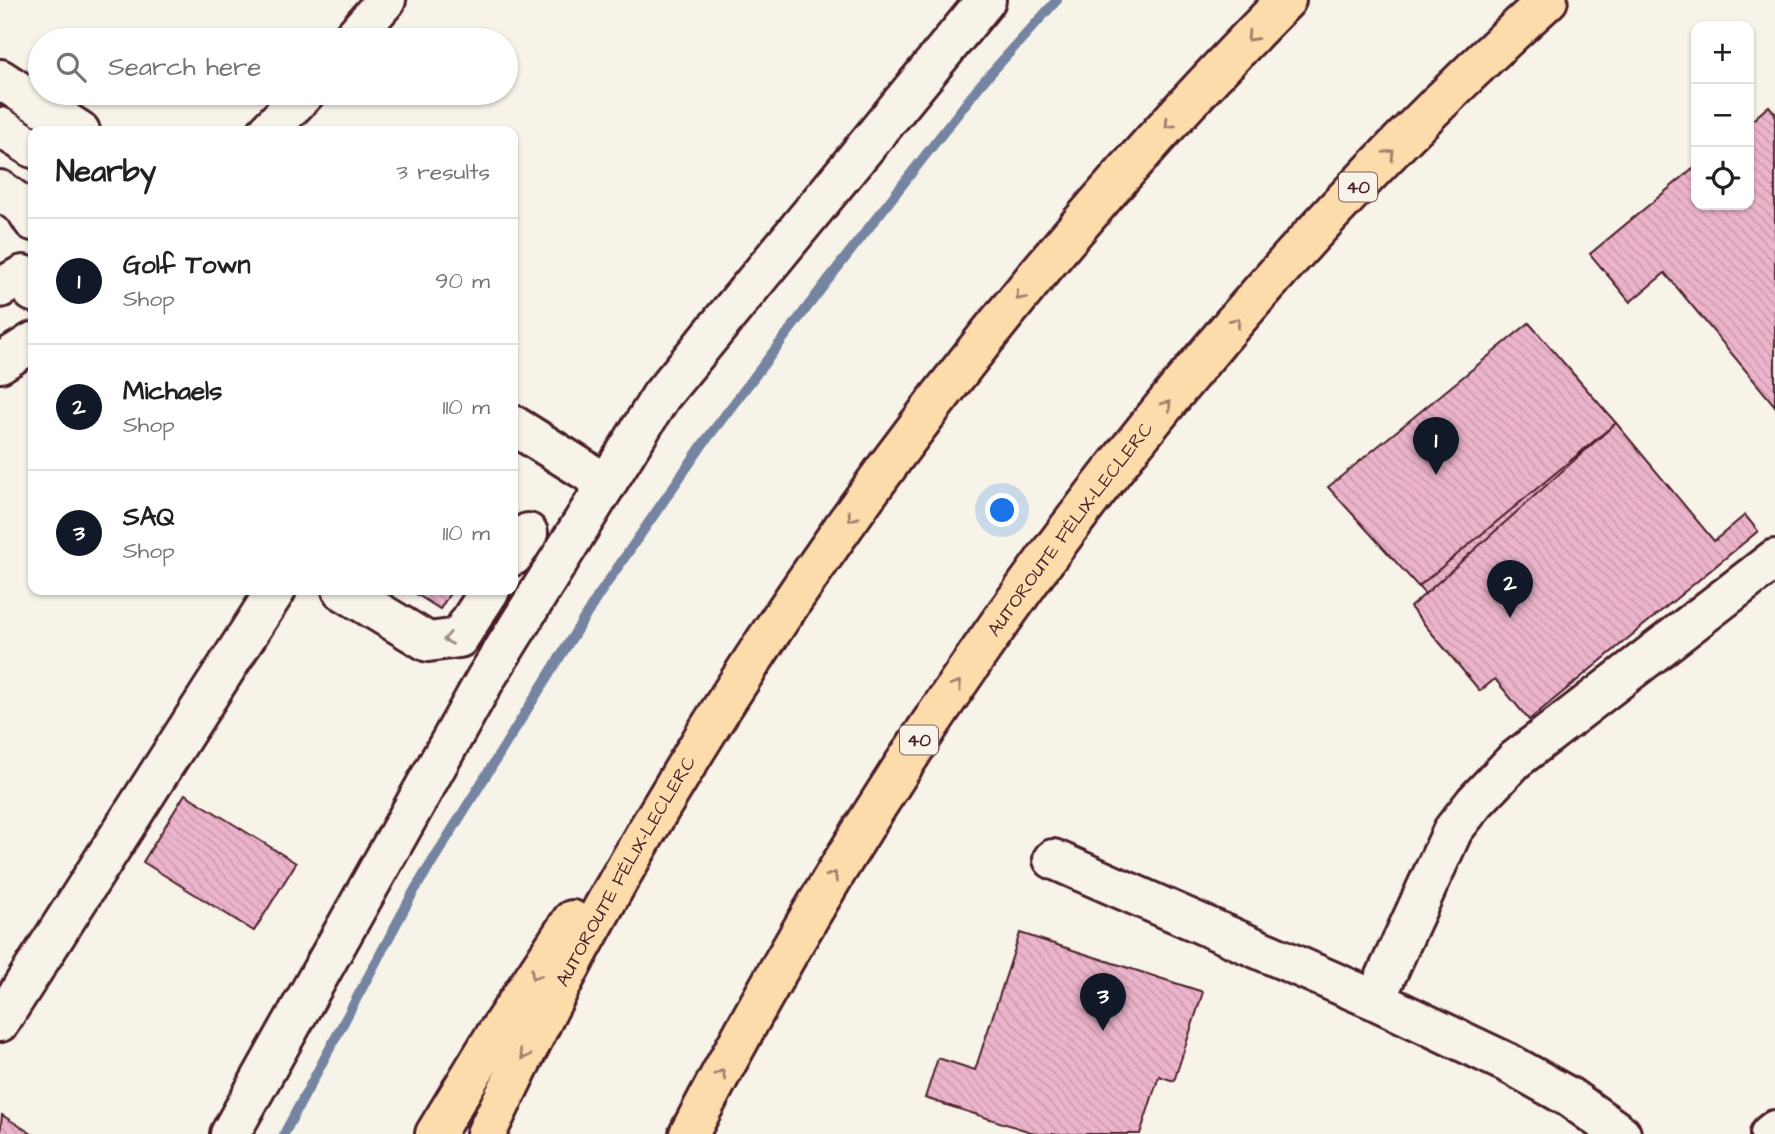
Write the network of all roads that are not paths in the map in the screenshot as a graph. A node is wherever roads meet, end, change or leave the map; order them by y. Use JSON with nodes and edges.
{"nodes":[{"id":1,"x":386,"y":0,"type":"edge"},
{"id":2,"x":986,"y":0,"type":"edge"},
{"id":3,"x":1286,"y":0,"type":"edge"},
{"id":4,"x":1548,"y":0,"type":"edge"},
{"id":5,"x":362,"y":28,"type":"edge"},
{"id":6,"x":0,"y":79,"type":"edge"},
{"id":7,"x":28,"y":97,"type":"edge"},
{"id":8,"x":40,"y":105,"type":"edge"},
{"id":9,"x":293,"y":105,"type":"edge"},
{"id":10,"x":72,"y":126,"type":"edge"},
{"id":11,"x":273,"y":126,"type":"edge"},
{"id":12,"x":0,"y":127,"type":"edge"},
{"id":13,"x":28,"y":145,"type":"edge"},
{"id":14,"x":0,"y":190,"type":"edge"},
{"id":15,"x":28,"y":212,"type":"edge"},
{"id":16,"x":28,"y":345,"type":"edge"},
{"id":17,"x":0,"y":363,"type":"edge"},
{"id":18,"x":518,"y":428,"type":"edge"},
{"id":19,"x":607,"y":484,"type":"junction"},
{"id":20,"x":1775,"y":559,"type":"edge"},
{"id":21,"x":272,"y":595,"type":"edge"},
{"id":22,"x":488,"y":595,"type":"edge"},
{"id":23,"x":332,"y":596,"type":"edge"},
{"id":24,"x":742,"y":677,"type":"junction"},
{"id":25,"x":1053,"y":859,"type":"dead end"},
{"id":26,"x":1375,"y":1000,"type":"junction"},
{"id":27,"x":0,"y":1022,"type":"edge"},
{"id":28,"x":1775,"y":1130,"type":"edge"},
{"id":29,"x":230,"y":1134,"type":"edge"},
{"id":30,"x":435,"y":1134,"type":"edge"},
{"id":31,"x":486,"y":1134,"type":"edge"},
{"id":32,"x":690,"y":1134,"type":"edge"},
{"id":33,"x":1621,"y":1134,"type":"edge"},
{"id":34,"x":1770,"y":1134,"type":"edge"}],
"edges":[{"from":1,"to":5,"type":"lane"},
{"from":2,"to":19,"type":"lane"},
{"from":3,"to":24,"type":"highway","name":"AUTOROUTE FÉLIX-LECLERC","one_way":true},
{"from":32,"to":4,"type":"highway","name":"AUTOROUTE FÉLIX-LECLERC","number":"40","one_way":true},
{"from":6,"to":7,"type":"lane"},
{"from":8,"to":10,"type":"lane"},
{"from":9,"to":11,"type":"lane"},
{"from":12,"to":13,"type":"lane"},
{"from":14,"to":15,"type":"lane"},
{"from":16,"to":17,"type":"lane"},
{"from":18,"to":19,"type":"lane"},
{"from":19,"to":29,"type":"lane"},
{"from":20,"to":26,"type":"lane"},
{"from":21,"to":27,"type":"lane"},
{"from":22,"to":23,"type":"lane","one_way":true},
{"from":24,"to":30,"type":"highway","one_way":true},
{"from":24,"to":31,"type":"highway","name":"AUTOROUTE FÉLIX-LECLERC","one_way":true},
{"from":25,"to":26,"type":"lane"},
{"from":26,"to":33,"type":"lane"},
{"from":28,"to":34,"type":"lane"}]}
